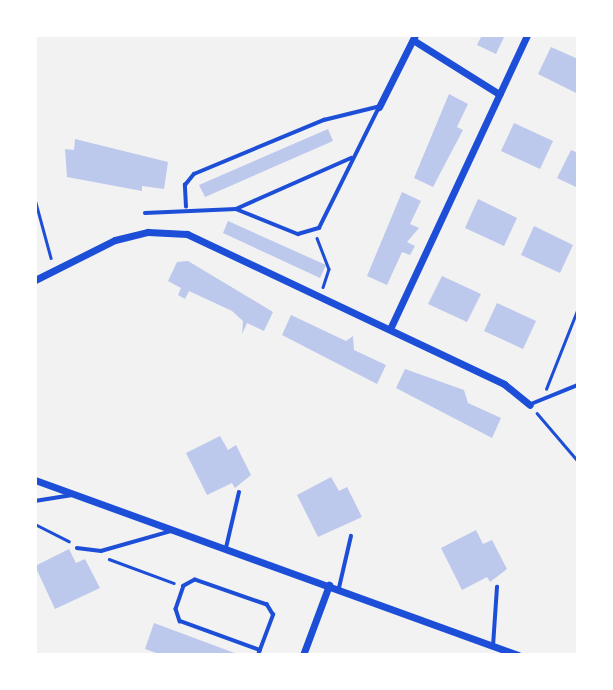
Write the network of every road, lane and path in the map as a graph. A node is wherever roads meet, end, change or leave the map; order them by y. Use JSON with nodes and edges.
{"nodes":[{"id":1,"x":527,"y":35,"type":"edge"},
{"id":2,"x":414,"y":38,"type":"edge"},
{"id":3,"x":499,"y":94,"type":"junction"},
{"id":4,"x":379,"y":107,"type":"junction"},
{"id":5,"x":351,"y":158,"type":"junction"},
{"id":6,"x":35,"y":199,"type":"edge"},
{"id":7,"x":186,"y":207,"type":"junction"},
{"id":8,"x":236,"y":209,"type":"junction"},
{"id":9,"x":145,"y":213,"type":"dead end"},
{"id":10,"x":314,"y":231,"type":"junction"},
{"id":11,"x":51,"y":268,"type":"junction"},
{"id":12,"x":36,"y":277,"type":"edge"},
{"id":13,"x":319,"y":297,"type":"junction"},
{"id":14,"x":578,"y":308,"type":"edge"},
{"id":15,"x":390,"y":329,"type":"junction"},
{"id":16,"x":578,"y":385,"type":"edge"},
{"id":17,"x":545,"y":397,"type":"junction"},
{"id":18,"x":530,"y":405,"type":"junction"},
{"id":19,"x":578,"y":461,"type":"edge"},
{"id":20,"x":35,"y":480,"type":"edge"},
{"id":21,"x":239,"y":492,"type":"dead end"},
{"id":22,"x":73,"y":494,"type":"junction"},
{"id":23,"x":35,"y":501,"type":"edge"},
{"id":24,"x":35,"y":524,"type":"edge"},
{"id":25,"x":171,"y":531,"type":"junction"},
{"id":26,"x":351,"y":536,"type":"dead end"},
{"id":27,"x":77,"y":548,"type":"joint"},
{"id":28,"x":226,"y":549,"type":"junction"},
{"id":29,"x":100,"y":551,"type":"junction"},
{"id":30,"x":328,"y":585,"type":"junction"},
{"id":31,"x":184,"y":586,"type":"junction"},
{"id":32,"x":497,"y":587,"type":"dead end"},
{"id":33,"x":338,"y":588,"type":"junction"},
{"id":34,"x":493,"y":646,"type":"junction"},
{"id":35,"x":259,"y":653,"type":"edge"},
{"id":36,"x":303,"y":655,"type":"edge"},
{"id":37,"x":518,"y":655,"type":"edge"}],
"edges":[{"from":1,"to":3,"type":"street"},
{"from":2,"to":3,"type":"street"},
{"from":2,"to":4,"type":"street"},
{"from":3,"to":15,"type":"street"},
{"from":4,"to":5,"type":"lane"},
{"from":4,"to":7,"type":"lane"},
{"from":5,"to":8,"type":"lane"},
{"from":5,"to":10,"type":"lane"},
{"from":6,"to":11,"type":"path"},
{"from":7,"to":8,"type":"lane"},
{"from":7,"to":9,"type":"lane"},
{"from":8,"to":10,"type":"lane"},
{"from":10,"to":13,"type":"path"},
{"from":11,"to":12,"type":"street"},
{"from":11,"to":13,"type":"street"},
{"from":13,"to":15,"type":"street"},
{"from":14,"to":17,"type":"path"},
{"from":15,"to":18,"type":"street"},
{"from":16,"to":17,"type":"lane"},
{"from":17,"to":18,"type":"lane"},
{"from":18,"to":19,"type":"path"},
{"from":20,"to":22,"type":"street"},
{"from":21,"to":28,"type":"lane"},
{"from":22,"to":23,"type":"lane"},
{"from":22,"to":25,"type":"street"},
{"from":24,"to":27,"type":"path"},
{"from":25,"to":28,"type":"street"},
{"from":25,"to":29,"type":"lane"},
{"from":26,"to":33,"type":"lane"},
{"from":27,"to":29,"type":"lane"},
{"from":28,"to":30,"type":"street"},
{"from":29,"to":31,"type":"path"},
{"from":30,"to":33,"type":"street"},
{"from":30,"to":36,"type":"street"},
{"from":31,"to":35,"type":"lane"},
{"from":31,"to":35,"type":"lane"},
{"from":32,"to":34,"type":"lane"},
{"from":33,"to":34,"type":"street"},
{"from":34,"to":37,"type":"street"}]}
